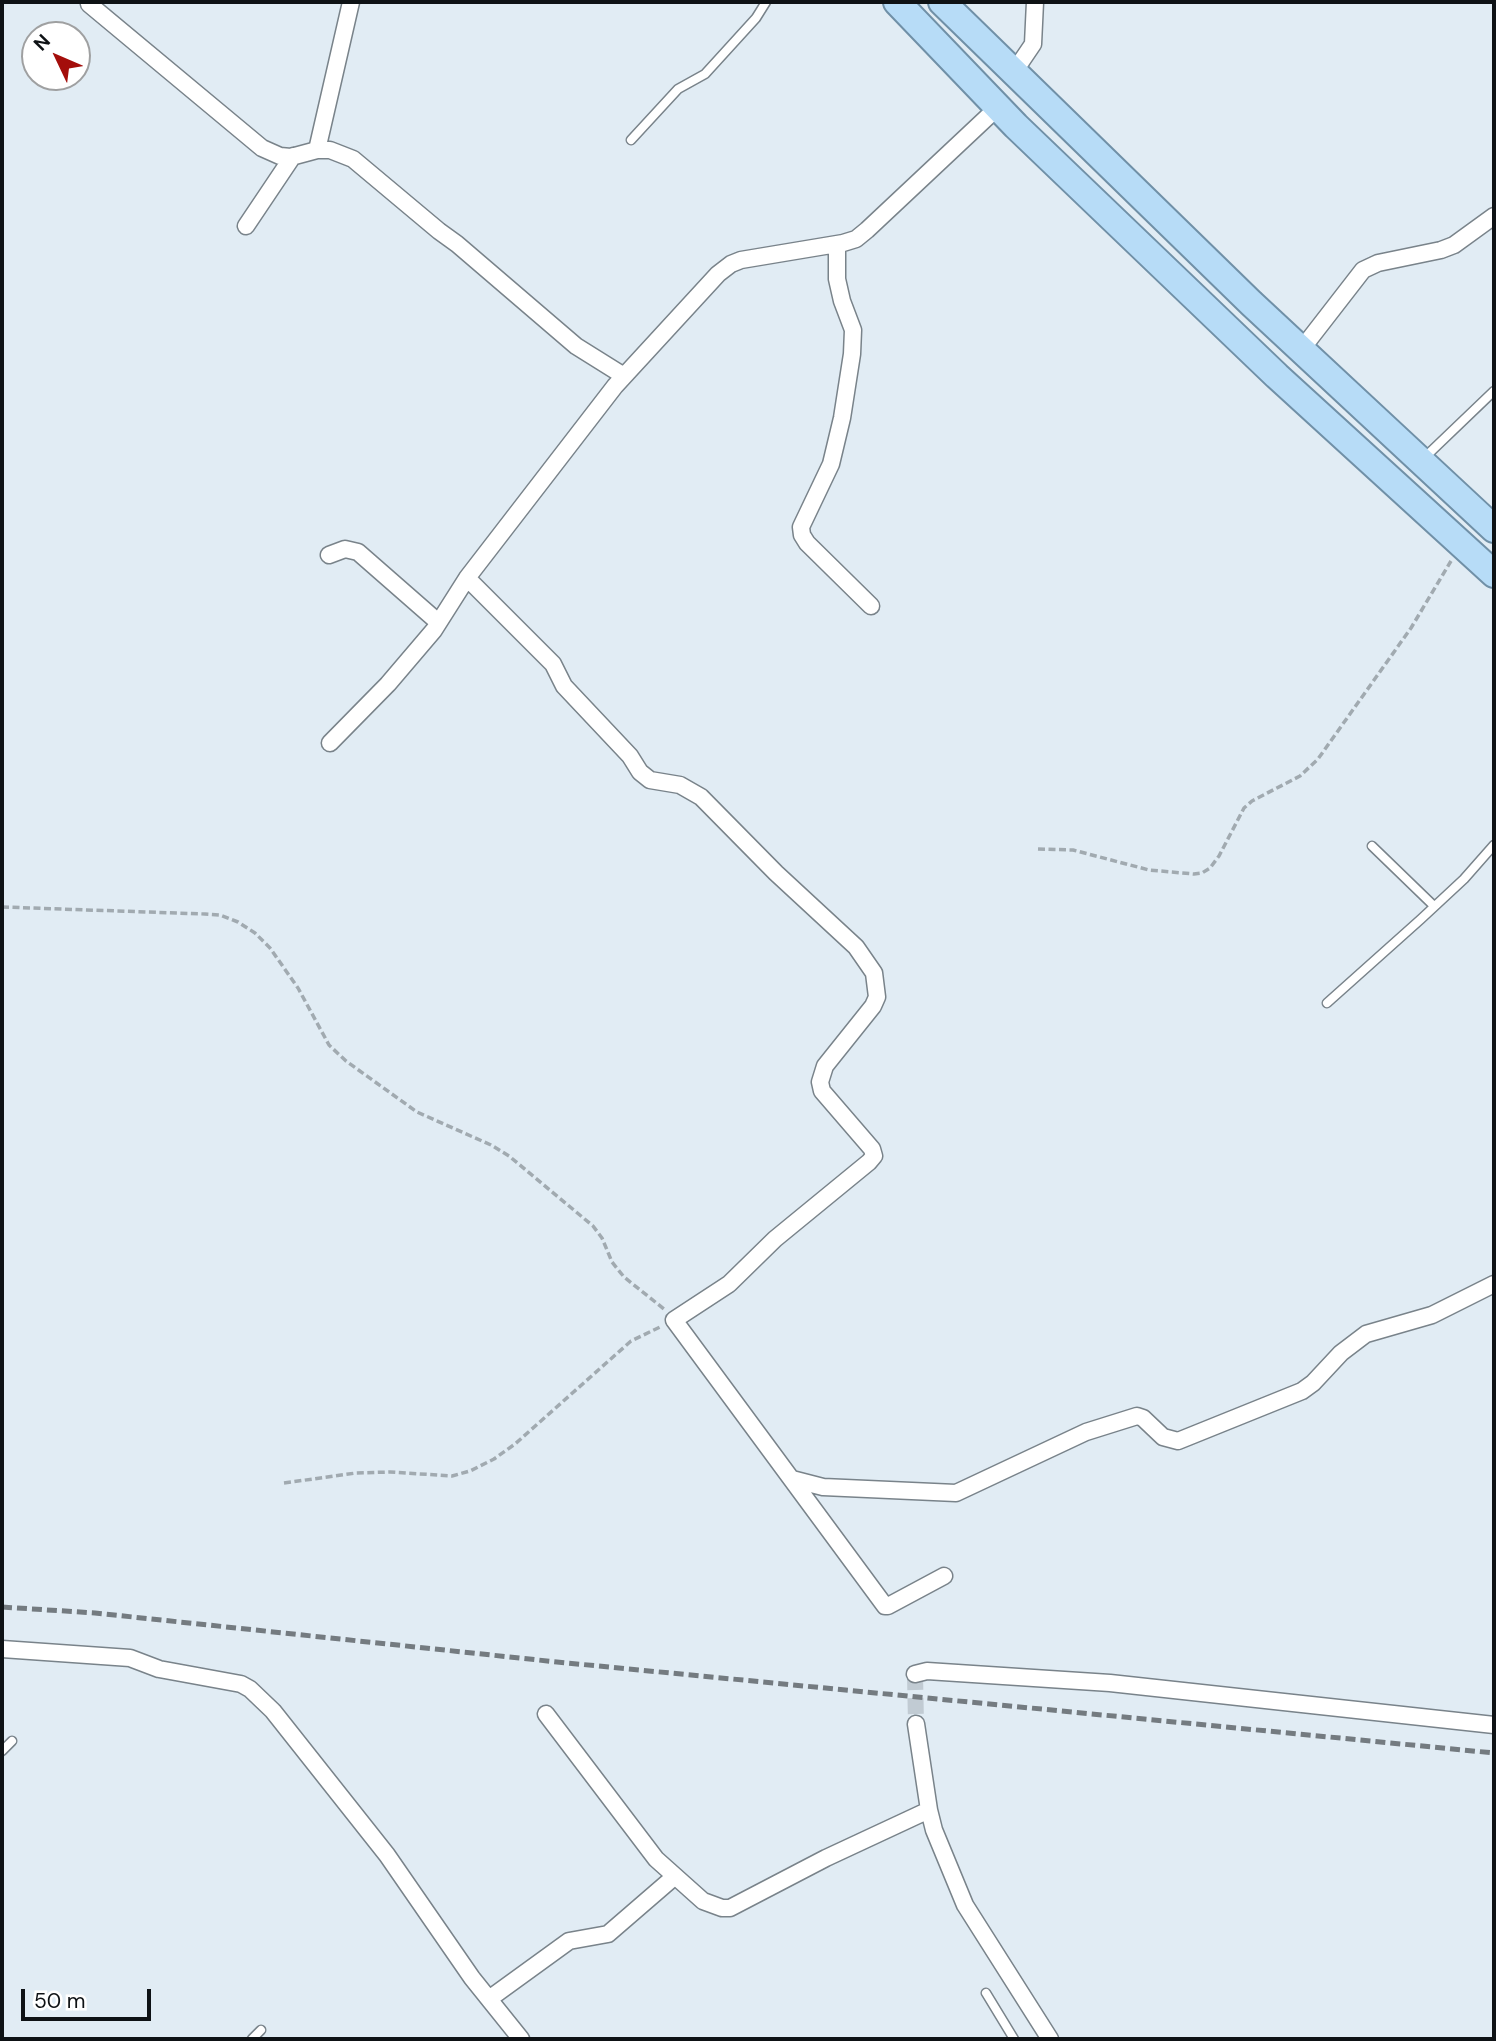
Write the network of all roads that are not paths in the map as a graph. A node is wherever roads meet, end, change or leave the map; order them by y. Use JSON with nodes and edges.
{"nodes":[{"id":1,"x":351,"y":2,"type":"edge"},
{"id":2,"x":766,"y":2,"type":"edge"},
{"id":3,"x":897,"y":2,"type":"edge"},
{"id":4,"x":942,"y":2,"type":"edge"},
{"id":5,"x":1035,"y":2,"type":"edge"},
{"id":6,"x":89,"y":4,"type":"dead end"},
{"id":7,"x":1014,"y":72,"type":"junction"},
{"id":8,"x":997,"y":108,"type":"junction"},
{"id":9,"x":631,"y":141,"type":"dead end"},
{"id":10,"x":317,"y":150,"type":"junction"},
{"id":11,"x":293,"y":156,"type":"junction"},
{"id":12,"x":1494,"y":216,"type":"edge"},
{"id":13,"x":246,"y":226,"type":"dead end"},
{"id":14,"x":837,"y":244,"type":"junction"},
{"id":15,"x":1301,"y":349,"type":"junction"},
{"id":16,"x":624,"y":376,"type":"junction"},
{"id":17,"x":1494,"y":391,"type":"edge"},
{"id":18,"x":1346,"y":392,"type":"junction"},
{"id":19,"x":1322,"y":417,"type":"junction"},
{"id":20,"x":1420,"y":461,"type":"junction"},
{"id":21,"x":1494,"y":529,"type":"edge"},
{"id":22,"x":329,"y":555,"type":"dead end"},
{"id":23,"x":1494,"y":574,"type":"edge"},
{"id":24,"x":467,"y":578,"type":"junction"},
{"id":25,"x":871,"y":606,"type":"dead end"},
{"id":26,"x":438,"y":622,"type":"junction"},
{"id":27,"x":330,"y":743,"type":"dead end"},
{"id":28,"x":1494,"y":845,"type":"edge"},
{"id":29,"x":1372,"y":846,"type":"dead end"},
{"id":30,"x":1434,"y":906,"type":"junction"},
{"id":31,"x":1327,"y":1003,"type":"dead end"},
{"id":32,"x":1494,"y":1284,"type":"edge"},
{"id":33,"x":792,"y":1479,"type":"junction"},
{"id":34,"x":944,"y":1576,"type":"dead end"},
{"id":35,"x":2,"y":1649,"type":"edge"},
{"id":36,"x":915,"y":1674,"type":"dead end"},
{"id":37,"x":546,"y":1714,"type":"dead end"},
{"id":38,"x":916,"y":1724,"type":"tunnel mouth"},
{"id":39,"x":1494,"y":1725,"type":"edge"},
{"id":40,"x":12,"y":1741,"type":"dead end"},
{"id":41,"x":2,"y":1751,"type":"edge"},
{"id":42,"x":929,"y":1810,"type":"junction"},
{"id":43,"x":674,"y":1877,"type":"junction"},
{"id":44,"x":986,"y":1993,"type":"dead end"},
{"id":45,"x":489,"y":1999,"type":"junction"},
{"id":46,"x":261,"y":2031,"type":"dead end"},
{"id":47,"x":252,"y":2039,"type":"edge"},
{"id":48,"x":521,"y":2039,"type":"edge"},
{"id":49,"x":1014,"y":2039,"type":"edge"},
{"id":50,"x":1050,"y":2039,"type":"edge"}],
"edges":[{"from":1,"to":10,"type":"street"},
{"from":2,"to":9,"type":"lane"},
{"from":3,"to":8,"type":"highway"},
{"from":4,"to":7,"type":"highway"},
{"from":5,"to":7,"type":"street"},
{"from":6,"to":11,"type":"street"},
{"from":7,"to":15,"type":"highway"},
{"from":8,"to":14,"type":"street"},
{"from":8,"to":19,"type":"highway"},
{"from":10,"to":11,"type":"street"},
{"from":10,"to":16,"type":"street"},
{"from":11,"to":13,"type":"street"},
{"from":12,"to":15,"type":"street"},
{"from":14,"to":16,"type":"street"},
{"from":14,"to":25,"type":"street"},
{"from":15,"to":18,"type":"highway"},
{"from":16,"to":24,"type":"street"},
{"from":17,"to":20,"type":"lane"},
{"from":18,"to":19,"type":"highway"},
{"from":18,"to":20,"type":"highway"},
{"from":19,"to":23,"type":"highway"},
{"from":20,"to":21,"type":"highway"},
{"from":22,"to":26,"type":"street"},
{"from":24,"to":26,"type":"street"},
{"from":24,"to":33,"type":"street"},
{"from":26,"to":27,"type":"street"},
{"from":28,"to":30,"type":"lane"},
{"from":29,"to":30,"type":"lane"},
{"from":30,"to":31,"type":"lane"},
{"from":32,"to":33,"type":"street"},
{"from":33,"to":34,"type":"street"},
{"from":35,"to":45,"type":"street"},
{"from":36,"to":39,"type":"street"},
{"from":37,"to":43,"type":"street"},
{"from":38,"to":42,"type":"street"},
{"from":40,"to":41,"type":"lane"},
{"from":42,"to":43,"type":"street"},
{"from":42,"to":50,"type":"street"},
{"from":43,"to":45,"type":"street"},
{"from":44,"to":49,"type":"lane"},
{"from":45,"to":48,"type":"street"},
{"from":46,"to":47,"type":"lane"}]}
